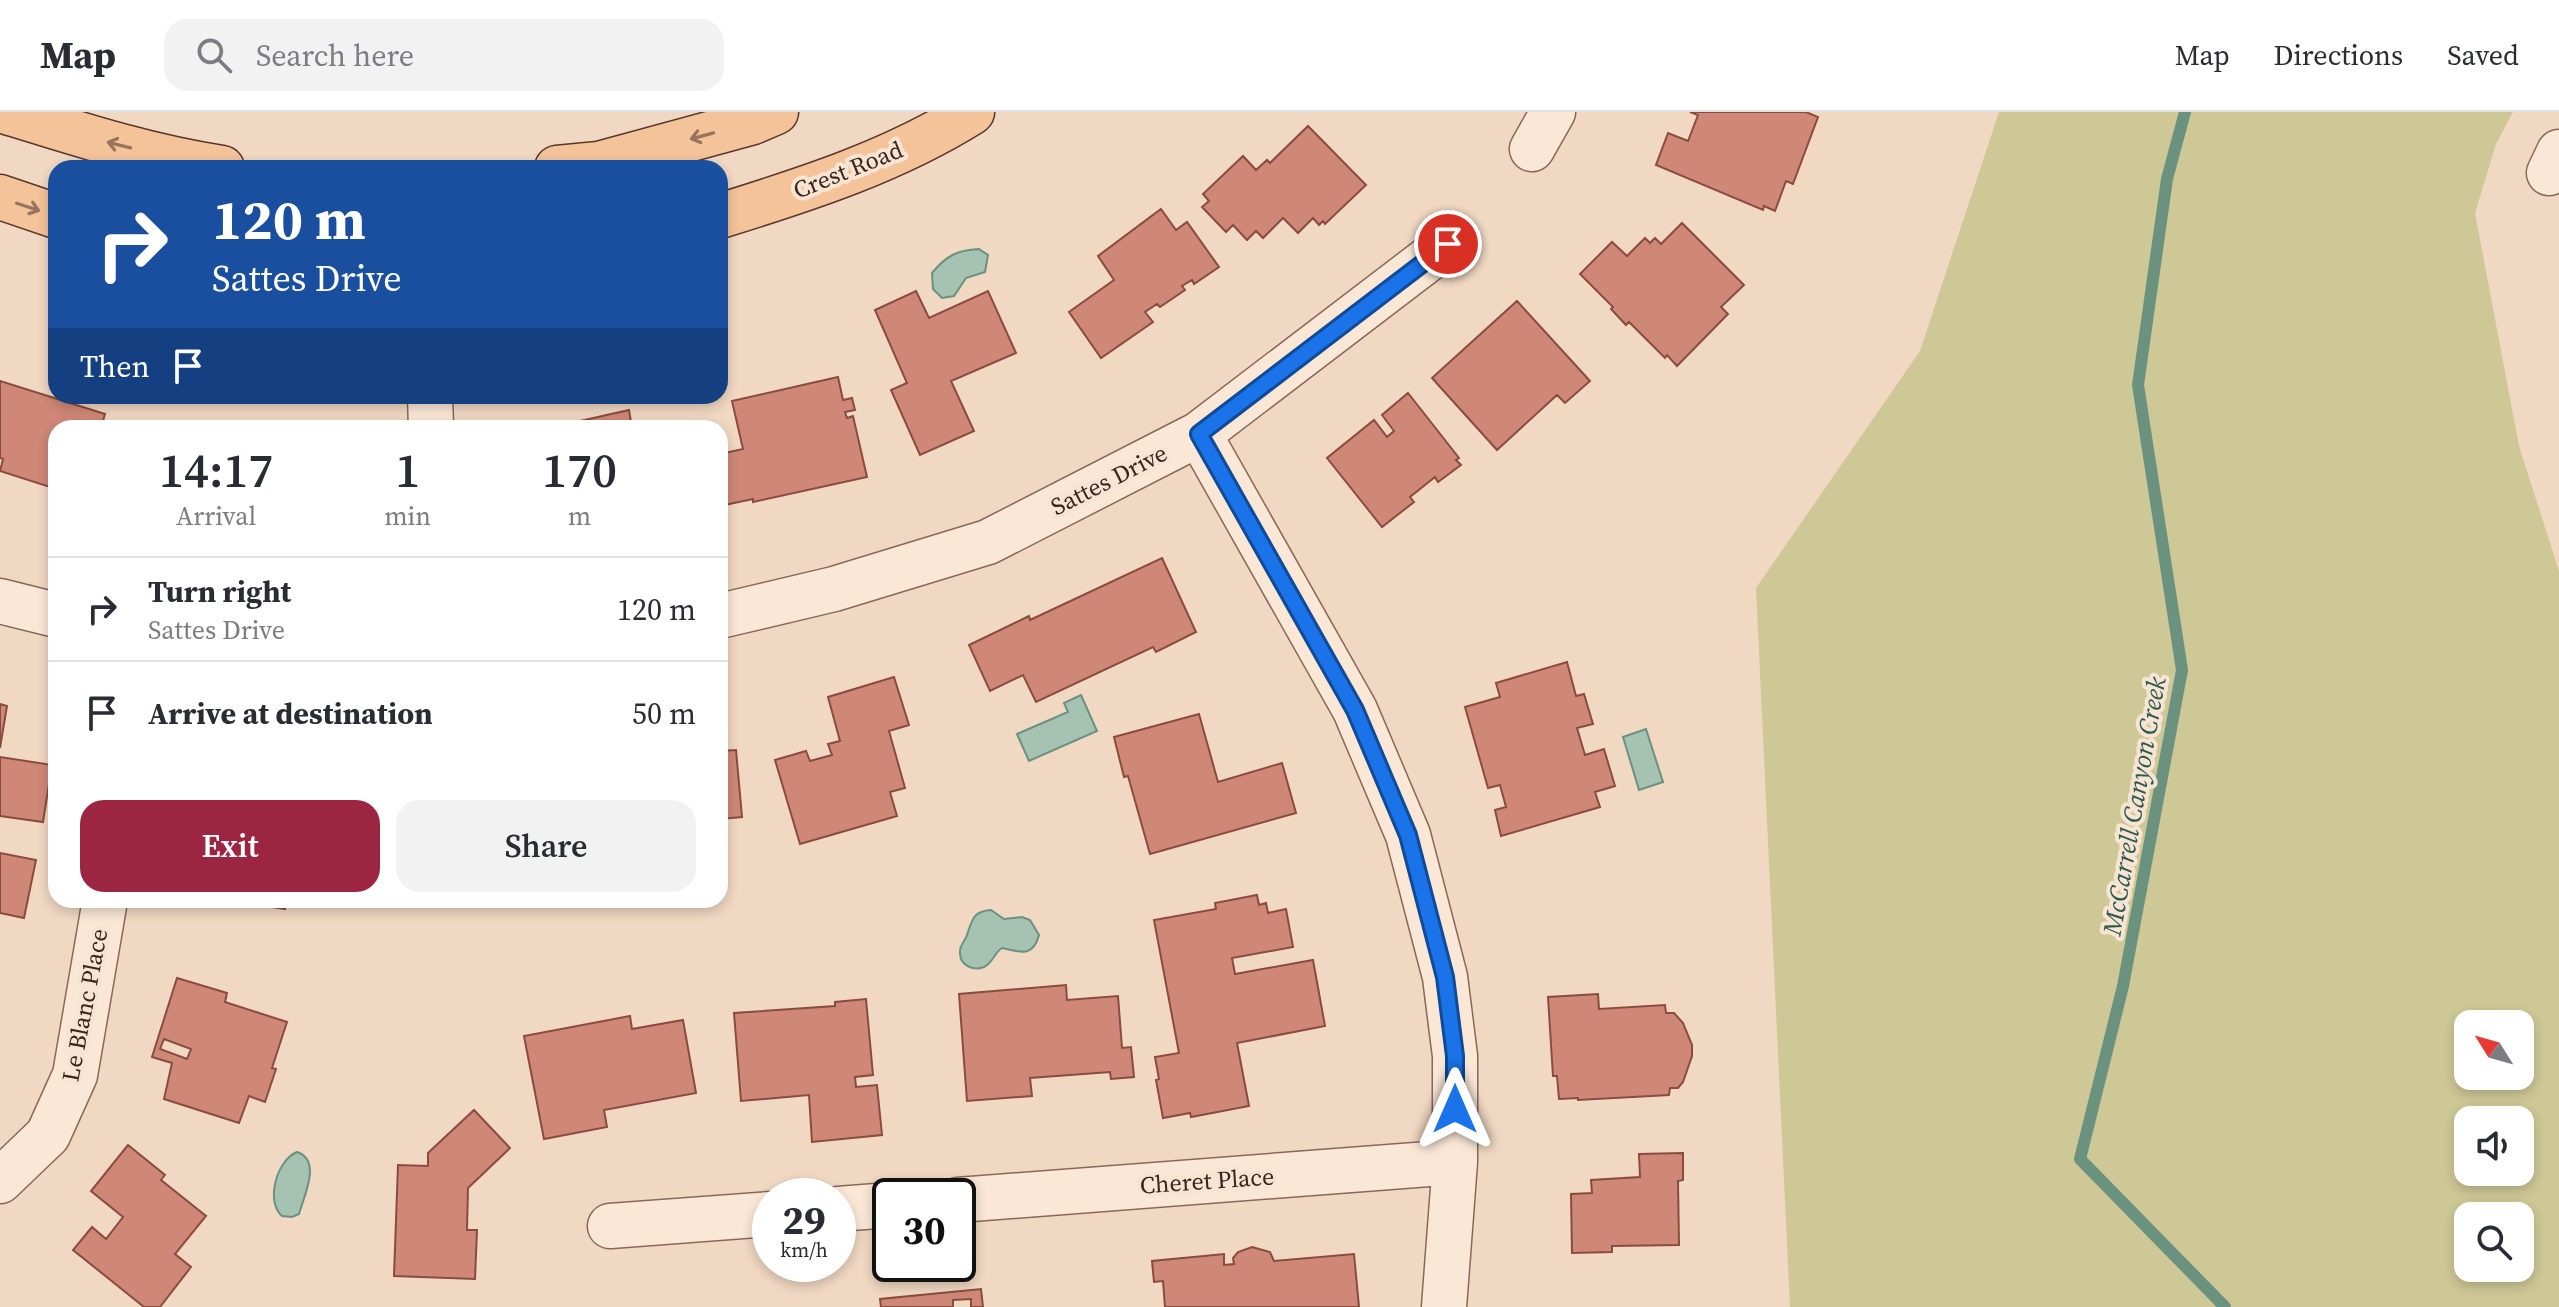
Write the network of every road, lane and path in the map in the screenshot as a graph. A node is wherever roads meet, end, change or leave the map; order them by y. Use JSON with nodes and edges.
{"nodes":[{"id":1,"x":7,"y":112,"type":"edge"},
{"id":2,"x":776,"y":112,"type":"edge"},
{"id":3,"x":972,"y":112,"type":"edge"},
{"id":4,"x":181,"y":160,"type":"edge"},
{"id":5,"x":614,"y":160,"type":"edge"},
{"id":6,"x":0,"y":197,"type":"edge"},
{"id":7,"x":48,"y":213,"type":"edge"},
{"id":8,"x":728,"y":214,"type":"edge"},
{"id":9,"x":1448,"y":244,"type":"dead end"},
{"id":10,"x":1199,"y":434,"type":"junction"},
{"id":11,"x":0,"y":601,"type":"edge"},
{"id":12,"x":48,"y":613,"type":"edge"},
{"id":13,"x":728,"y":614,"type":"edge"},
{"id":14,"x":104,"y":908,"type":"edge"},
{"id":15,"x":1455,"y":1162,"type":"junction"},
{"id":16,"x":0,"y":1181,"type":"edge"},
{"id":17,"x":976,"y":1199,"type":"edge"},
{"id":18,"x":752,"y":1215,"type":"edge"},
{"id":19,"x":610,"y":1226,"type":"dead end"},
{"id":20,"x":1444,"y":1307,"type":"edge"}],
"edges":[{"from":4,"to":1,"type":"main road","one_way":true},
{"from":2,"to":5,"type":"main road","one_way":true},
{"from":3,"to":8,"type":"main road","name":"Crest Road"},
{"from":6,"to":7,"type":"main road","one_way":true},
{"from":9,"to":10,"type":"street","name":"Sattes Drive"},
{"from":10,"to":13,"type":"street","name":"Sattes Drive"},
{"from":10,"to":15,"type":"street"},
{"from":11,"to":12,"type":"street"},
{"from":14,"to":16,"type":"street","name":"Le Blanc Place"},
{"from":15,"to":17,"type":"street","name":"Cheret Place"},
{"from":15,"to":20,"type":"street"},
{"from":18,"to":19,"type":"street"}]}
